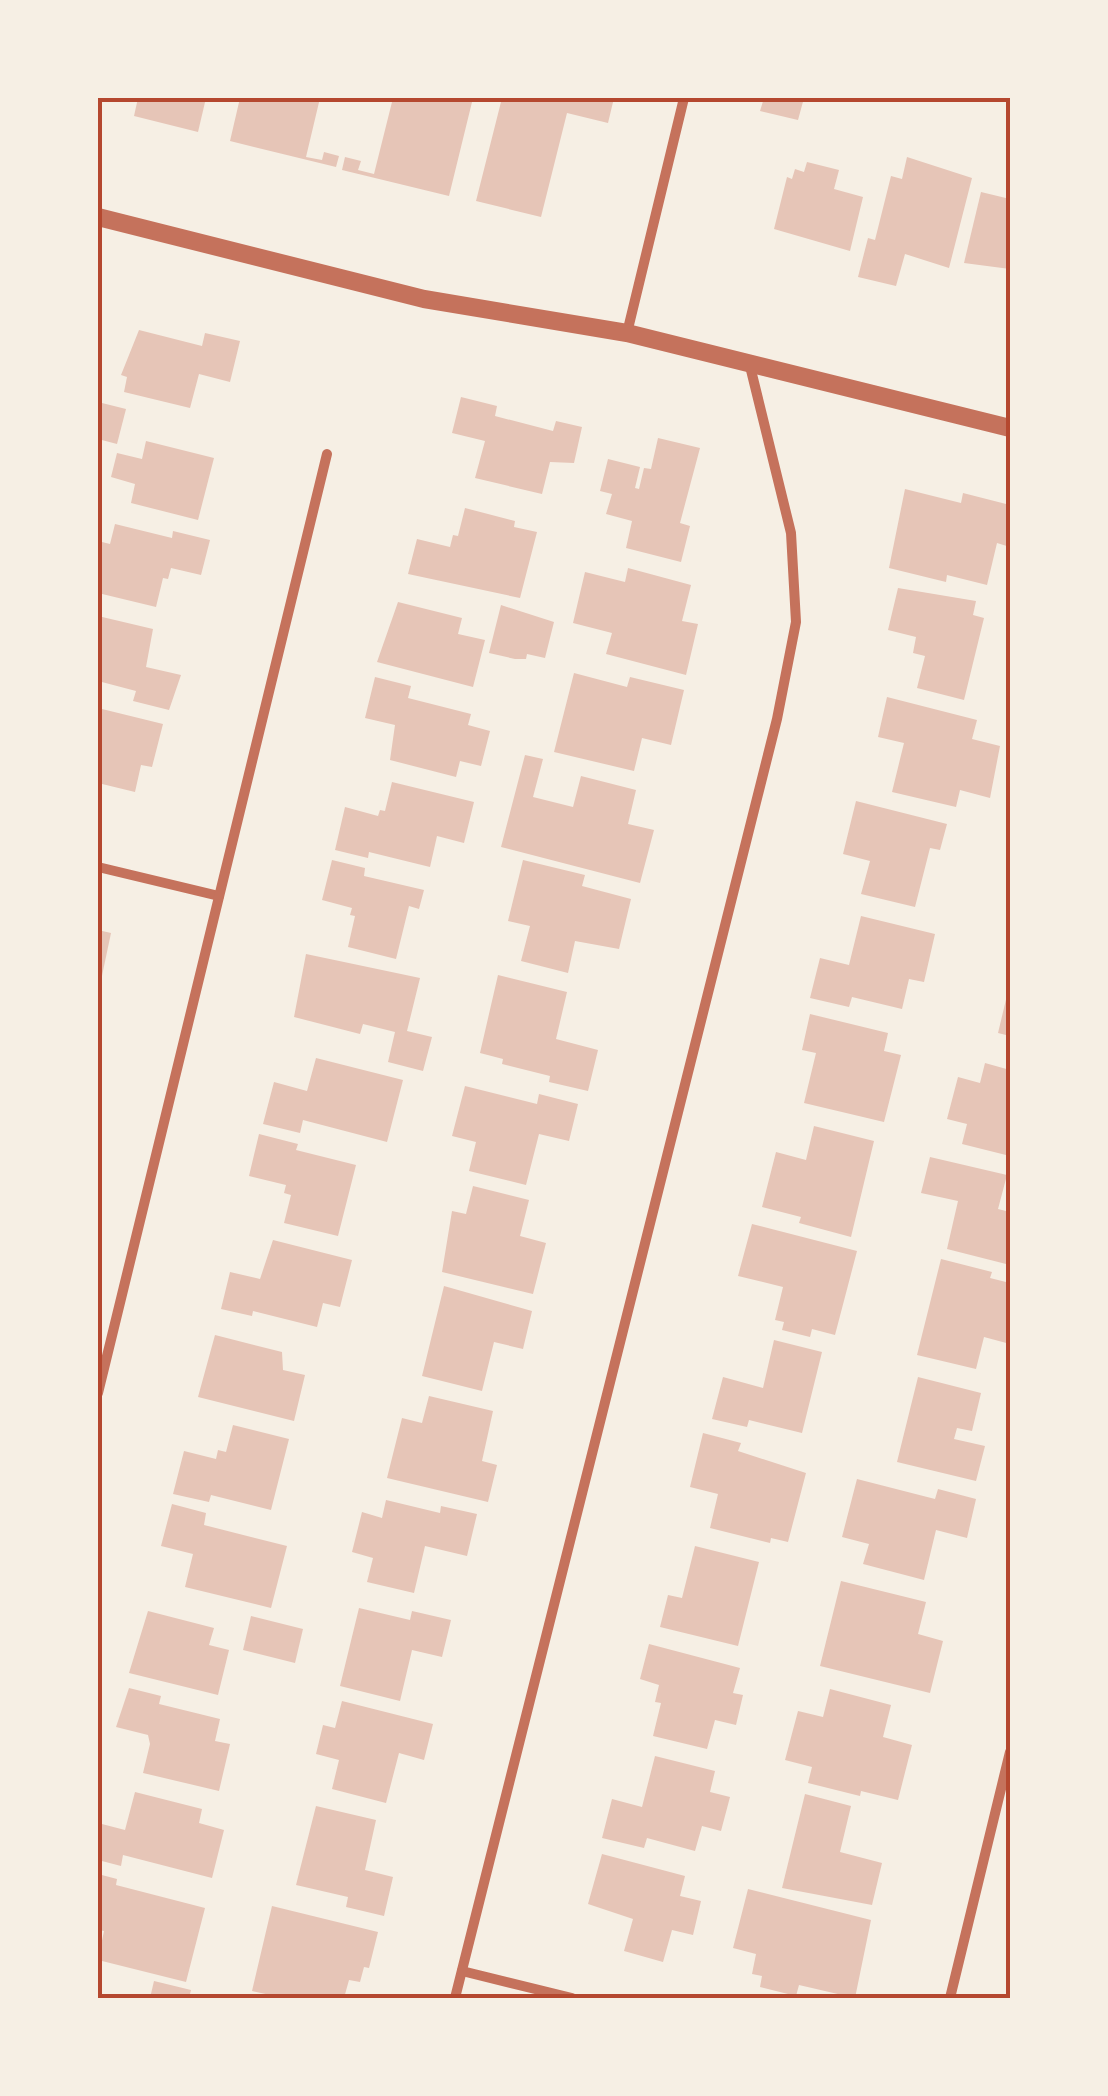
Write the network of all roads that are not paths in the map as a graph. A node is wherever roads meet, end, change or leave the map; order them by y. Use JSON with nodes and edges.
{"nodes":[{"id":1,"x":684,"y":98,"type":"edge"},
{"id":2,"x":98,"y":217,"type":"edge"},
{"id":3,"x":627,"y":333,"type":"junction"},
{"id":4,"x":750,"y":362,"type":"junction"},
{"id":5,"x":1010,"y":428,"type":"edge"},
{"id":6,"x":327,"y":454,"type":"dead end"},
{"id":7,"x":98,"y":867,"type":"edge"},
{"id":8,"x":219,"y":896,"type":"junction"},
{"id":9,"x":98,"y":1393,"type":"edge"},
{"id":10,"x":1010,"y":1752,"type":"edge"},
{"id":11,"x":462,"y":1970,"type":"junction"},
{"id":12,"x":455,"y":1998,"type":"edge"},
{"id":13,"x":572,"y":1998,"type":"edge"},
{"id":14,"x":950,"y":1998,"type":"edge"}],
"edges":[{"from":1,"to":3,"type":"street"},
{"from":2,"to":3,"type":"street"},
{"from":3,"to":4,"type":"street"},
{"from":4,"to":5,"type":"street"},
{"from":4,"to":11,"type":"street"},
{"from":6,"to":8,"type":"street"},
{"from":7,"to":8,"type":"street"},
{"from":8,"to":9,"type":"street"},
{"from":10,"to":14,"type":"street"},
{"from":11,"to":12,"type":"street"},
{"from":11,"to":13,"type":"street"}]}
